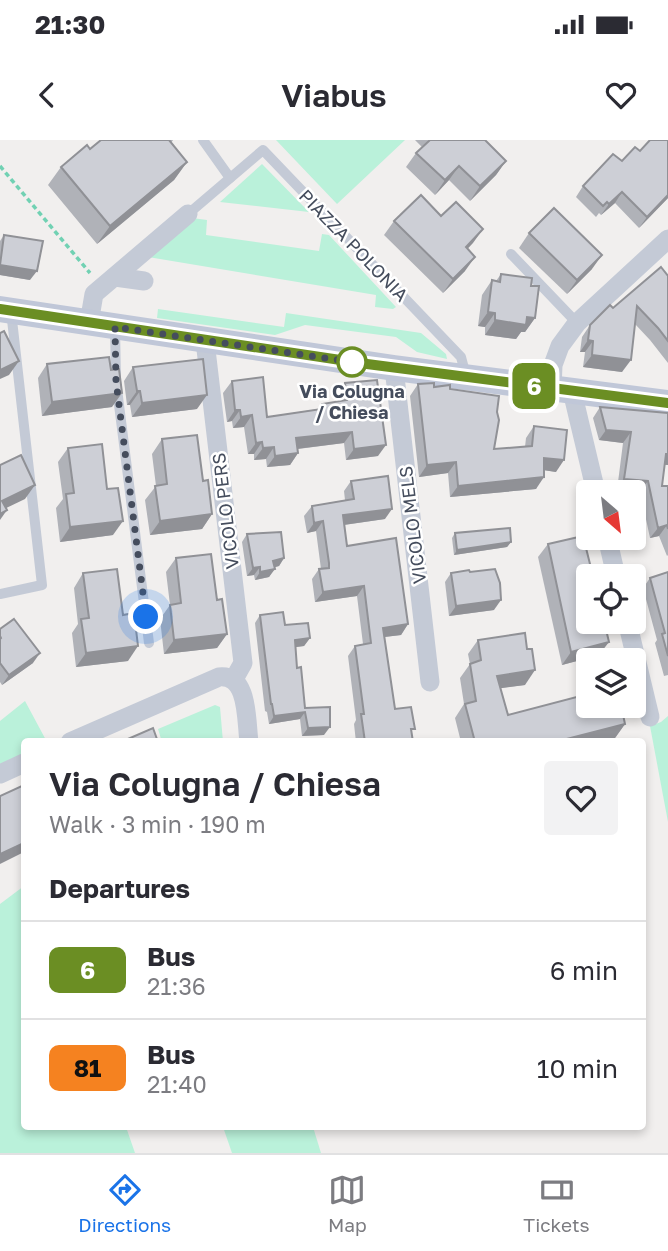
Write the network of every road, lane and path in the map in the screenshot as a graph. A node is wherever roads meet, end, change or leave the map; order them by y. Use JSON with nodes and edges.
{"nodes":[{"id":1,"x":203,"y":140,"type":"edge"},
{"id":2,"x":0,"y":166,"type":"edge"},
{"id":3,"x":230,"y":178,"type":"junction"},
{"id":4,"x":193,"y":210,"type":"joint"},
{"id":5,"x":668,"y":239,"type":"edge"},
{"id":6,"x":512,"y":254,"type":"dead end"},
{"id":7,"x":144,"y":281,"type":"dead end"},
{"id":8,"x":108,"y":282,"type":"junction"},
{"id":9,"x":6,"y":309,"type":"edge"},
{"id":10,"x":578,"y":323,"type":"junction"},
{"id":11,"x":102,"y":325,"type":"junction"},
{"id":12,"x":205,"y":341,"type":"junction"},
{"id":13,"x":394,"y":368,"type":"junction"},
{"id":14,"x":466,"y":377,"type":"junction"},
{"id":15,"x":562,"y":390,"type":"junction"},
{"id":16,"x":668,"y":403,"type":"edge"},
{"id":17,"x":592,"y":480,"type":"edge"},
{"id":18,"x":0,"y":594,"type":"edge"},
{"id":19,"x":630,"y":634,"type":"edge"},
{"id":20,"x":149,"y":643,"type":"dead end"},
{"id":21,"x":234,"y":679,"type":"junction"},
{"id":22,"x":430,"y":682,"type":"dead end"},
{"id":23,"x":650,"y":717,"type":"dead end"},
{"id":24,"x":79,"y":738,"type":"edge"},
{"id":25,"x":248,"y":738,"type":"edge"},
{"id":26,"x":21,"y":764,"type":"edge"},
{"id":27,"x":0,"y":774,"type":"edge"}],
"edges":[{"from":1,"to":3,"type":"lane"},
{"from":2,"to":8,"type":"path"},
{"from":3,"to":4,"type":"lane","name":"PIAZZA POLONIA"},
{"from":3,"to":14,"type":"lane","name":"PIAZZA POLONIA"},
{"from":4,"to":8,"type":"street","name":"PIAZZA POLONIA"},
{"from":5,"to":10,"type":"street"},
{"from":6,"to":10,"type":"lane"},
{"from":7,"to":8,"type":"street"},
{"from":8,"to":11,"type":"street","name":"PIAZZA POLONIA"},
{"from":9,"to":11,"type":"street"},
{"from":9,"to":18,"type":"lane"},
{"from":10,"to":15,"type":"street"},
{"from":11,"to":12,"type":"street"},
{"from":11,"to":20,"type":"lane"},
{"from":12,"to":13,"type":"street"},
{"from":12,"to":21,"type":"street","name":"VICOLO PERS"},
{"from":13,"to":14,"type":"street"},
{"from":13,"to":22,"type":"street","name":"VICOLO MELS"},
{"from":14,"to":15,"type":"street"},
{"from":15,"to":16,"type":"street"},
{"from":15,"to":17,"type":"street"},
{"from":19,"to":23,"type":"street"},
{"from":21,"to":24,"type":"street"},
{"from":21,"to":25,"type":"street"},
{"from":26,"to":27,"type":"street"}]}
